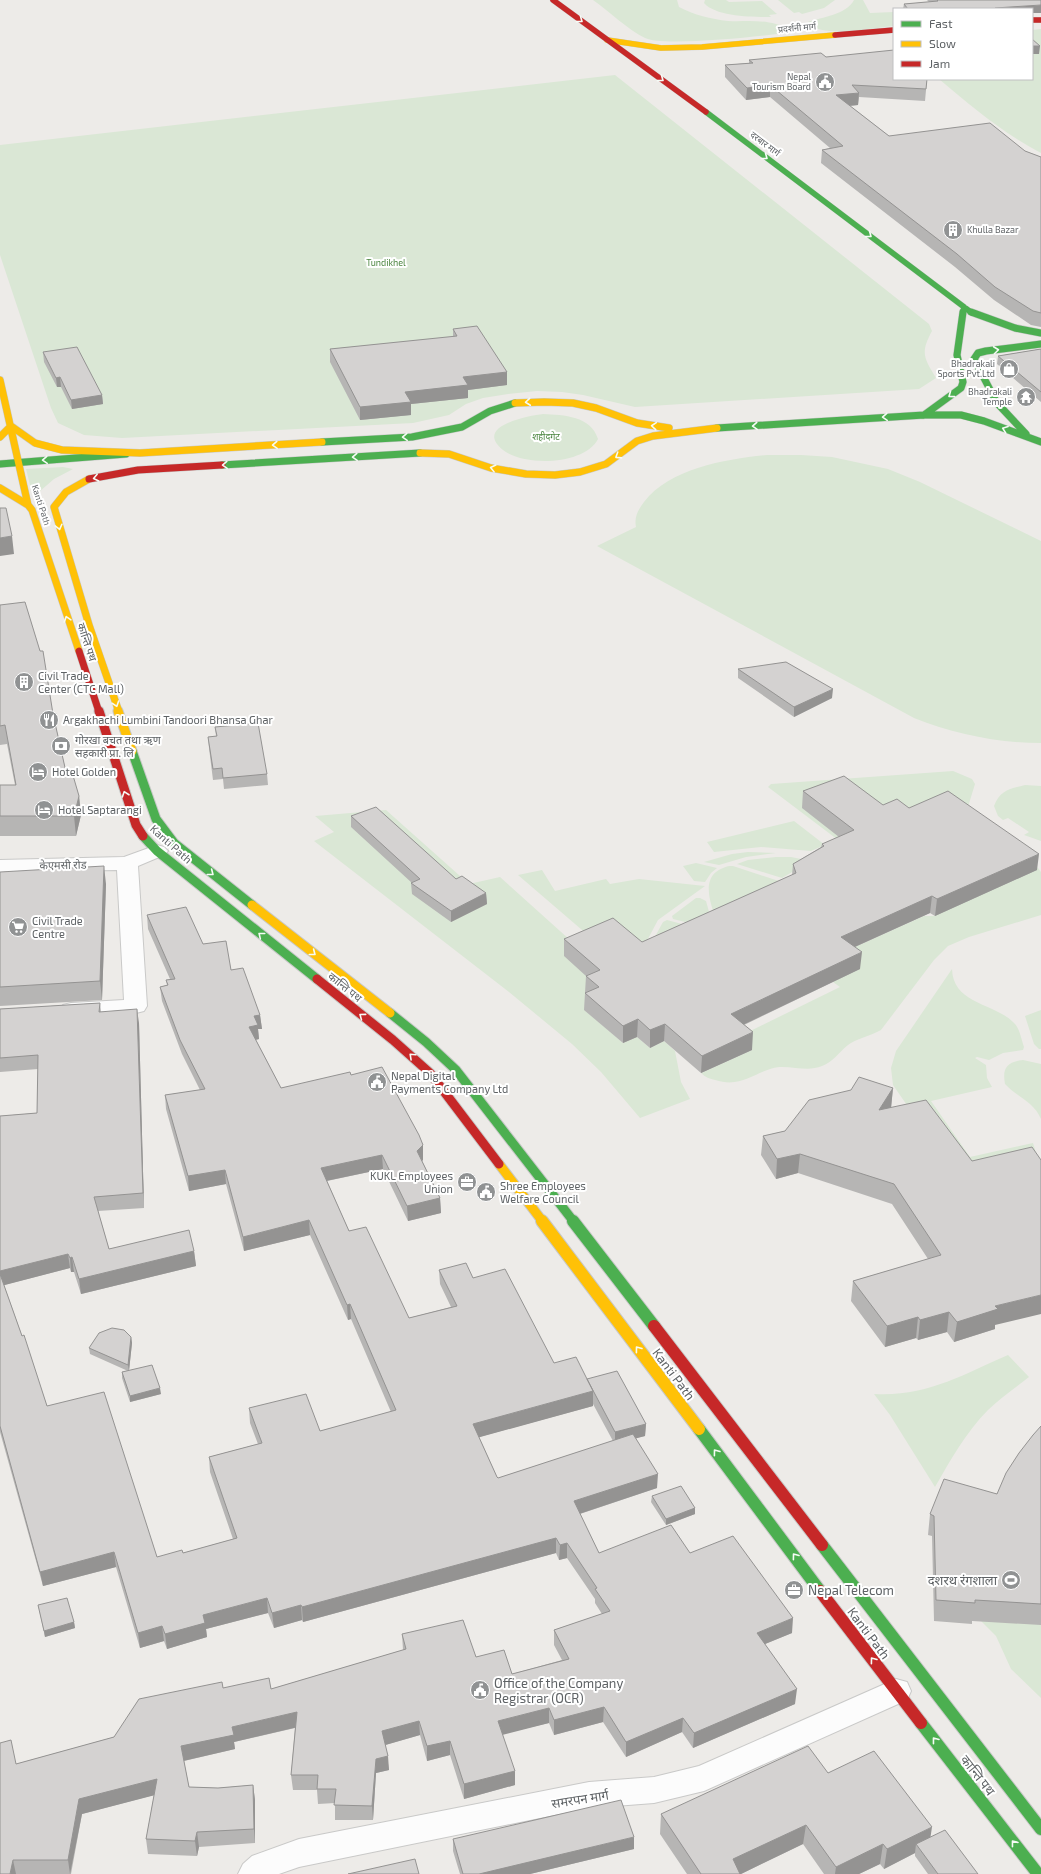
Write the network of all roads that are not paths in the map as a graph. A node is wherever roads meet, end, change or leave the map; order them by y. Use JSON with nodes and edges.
{"nodes":[{"id":1,"x":553,"y":0,"type":"edge"},
{"id":2,"x":893,"y":30,"type":"edge"},
{"id":3,"x":607,"y":40,"type":"junction"},
{"id":4,"x":702,"y":47,"type":"junction"},
{"id":5,"x":667,"y":58,"type":"dead end"},
{"id":6,"x":964,"y":307,"type":"junction"},
{"id":7,"x":1041,"y":333,"type":"edge"},
{"id":8,"x":1041,"y":344,"type":"edge"},
{"id":9,"x":0,"y":380,"type":"edge"},
{"id":10,"x":924,"y":415,"type":"junction"},
{"id":11,"x":11,"y":426,"type":"junction"},
{"id":12,"x":693,"y":430,"type":"junction"},
{"id":13,"x":0,"y":437,"type":"edge"},
{"id":14,"x":1030,"y":438,"type":"junction"},
{"id":15,"x":1041,"y":442,"type":"edge"},
{"id":16,"x":140,"y":453,"type":"junction"},
{"id":17,"x":18,"y":462,"type":"junction"},
{"id":18,"x":0,"y":464,"type":"edge"},
{"id":19,"x":0,"y":488,"type":"edge"},
{"id":20,"x":28,"y":504,"type":"junction"},
{"id":21,"x":46,"y":553,"type":"joint"},
{"id":22,"x":107,"y":739,"type":"joint"},
{"id":23,"x":157,"y":851,"type":"junction"},
{"id":24,"x":127,"y":863,"type":"junction"},
{"id":25,"x":0,"y":866,"type":"edge"},
{"id":26,"x":244,"y":921,"type":"joint"},
{"id":27,"x":53,"y":1012,"type":"edge"},
{"id":28,"x":430,"y":1073,"type":"joint"},
{"id":29,"x":896,"y":1691,"type":"junction"},
{"id":30,"x":1041,"y":1829,"type":"edge"},
{"id":31,"x":254,"y":1874,"type":"edge"},
{"id":32,"x":1038,"y":1874,"type":"edge"}],
"edges":[{"from":1,"to":3,"type":"main road","name":"दरबार मार्ग","one_way":true},
{"from":2,"to":4,"type":"main road","name":"प्रदर्शनी मार्ग"},
{"from":3,"to":4,"type":"main road","name":"प्रदर्शनी मार्ग"},
{"from":3,"to":6,"type":"main road","name":"दरबार मार्ग","one_way":true},
{"from":4,"to":5,"type":"main road","name":"प्रदर्शनी मार्ग"},
{"from":6,"to":7,"type":"main road","name":"दरबार मार्ग"},
{"from":6,"to":10,"type":"main road","one_way":true},
{"from":14,"to":8,"type":"main road","one_way":true},
{"from":9,"to":11,"type":"main road"},
{"from":10,"to":12,"type":"main road","one_way":true},
{"from":14,"to":10,"type":"main road","one_way":true},
{"from":11,"to":13,"type":"main road"},
{"from":11,"to":16,"type":"main road"},
{"from":11,"to":17,"type":"main road"},
{"from":12,"to":16,"type":"main road","one_way":true},
{"from":12,"to":30,"type":"main road","one_way":true},
{"from":14,"to":15,"type":"main road"},
{"from":16,"to":17,"type":"main road","one_way":true},
{"from":17,"to":18,"type":"main road"},
{"from":17,"to":20,"type":"main road","name":"Kanti Path"},
{"from":19,"to":20,"type":"main road"},
{"from":20,"to":21,"type":"main road","name":"Kanti Path"},
{"from":22,"to":21,"type":"main road","name":"कान्ति पथ","one_way":true},
{"from":23,"to":22,"type":"main road","name":"Kanti Path","one_way":true},
{"from":23,"to":24,"type":"street"},
{"from":23,"to":26,"type":"main road","name":"Kanti Path"},
{"from":24,"to":25,"type":"street","name":"केएमसी रोड"},
{"from":24,"to":27,"type":"street"},
{"from":28,"to":26,"type":"main road","name":"कान्ति पथ","one_way":true},
{"from":29,"to":28,"type":"main road","name":"Kanti Path","one_way":true},
{"from":29,"to":31,"type":"street","name":"समरपन मार्ग"},
{"from":32,"to":29,"type":"main road","name":"कान्ति पथ","one_way":true}]}
